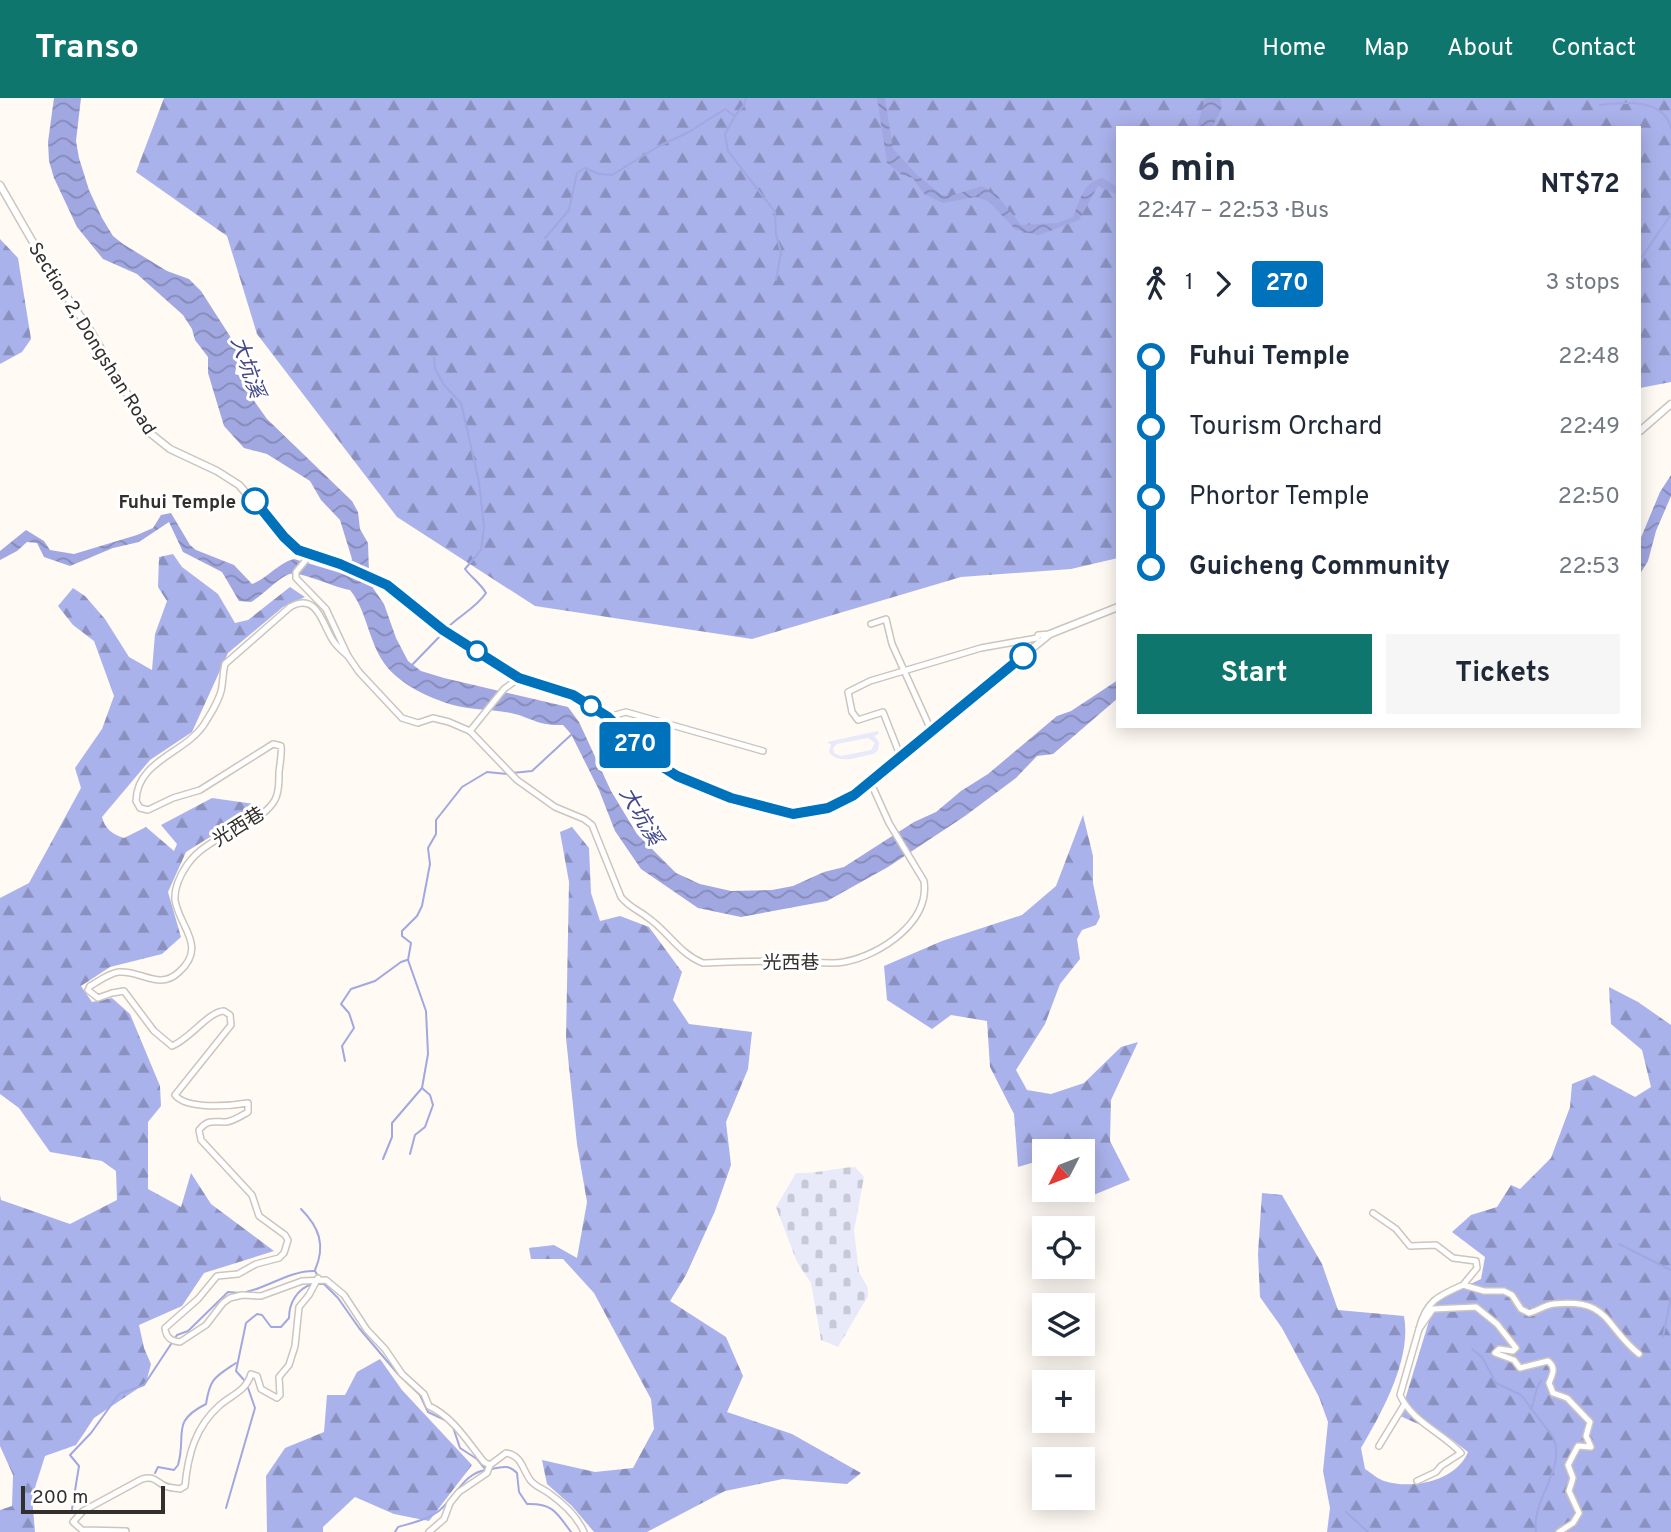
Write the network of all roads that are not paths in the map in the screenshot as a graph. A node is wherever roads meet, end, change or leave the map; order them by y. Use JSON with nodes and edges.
{"nodes":[{"id":1,"x":0,"y":185,"type":"edge"},
{"id":2,"x":1670,"y":406,"type":"edge"},
{"id":3,"x":1641,"y":430,"type":"edge"},
{"id":4,"x":310,"y":555,"type":"junction"},
{"id":5,"x":1116,"y":608,"type":"edge"},
{"id":6,"x":872,"y":624,"type":"dead end"},
{"id":7,"x":1050,"y":634,"type":"junction"},
{"id":8,"x":348,"y":656,"type":"junction"},
{"id":9,"x":904,"y":671,"type":"junction"},
{"id":10,"x":519,"y":678,"type":"junction"},
{"id":11,"x":608,"y":717,"type":"junction"},
{"id":12,"x":931,"y":730,"type":"junction"},
{"id":13,"x":470,"y":731,"type":"junction"},
{"id":14,"x":763,"y":751,"type":"dead end"},
{"id":15,"x":900,"y":755,"type":"junction"},
{"id":16,"x":870,"y":781,"type":"junction"},
{"id":17,"x":1373,"y":1213,"type":"dead end"},
{"id":18,"x":318,"y":1278,"type":"junction"},
{"id":19,"x":1463,"y":1285,"type":"junction"},
{"id":20,"x":1419,"y":1329,"type":"junction"},
{"id":21,"x":1639,"y":1354,"type":"dead end"},
{"id":22,"x":1404,"y":1405,"type":"junction"},
{"id":23,"x":1379,"y":1446,"type":"dead end"},
{"id":24,"x":490,"y":1465,"type":"junction"},
{"id":25,"x":1417,"y":1481,"type":"dead end"},
{"id":26,"x":126,"y":1531,"type":"edge"},
{"id":27,"x":429,"y":1532,"type":"edge"},
{"id":28,"x":584,"y":1532,"type":"edge"},
{"id":29,"x":1559,"y":1532,"type":"edge"}],
"edges":[{"from":1,"to":4,"type":"main road","name":"Section 2, Dongshan Road"},
{"from":2,"to":3,"type":"main road"},
{"from":4,"to":8,"type":"street","name":"光西巷"},
{"from":4,"to":10,"type":"main road","name":"Section 2, Dongshan Road"},
{"from":5,"to":7,"type":"main road"},
{"from":6,"to":9,"type":"street"},
{"from":7,"to":9,"type":"street"},
{"from":7,"to":12,"type":"main road"},
{"from":8,"to":13,"type":"street","name":"光西巷"},
{"from":8,"to":18,"type":"street","name":"光西巷"},
{"from":9,"to":12,"type":"street"},
{"from":9,"to":15,"type":"street"},
{"from":10,"to":11,"type":"main road"},
{"from":10,"to":13,"type":"street"},
{"from":11,"to":14,"type":"street"},
{"from":11,"to":16,"type":"main road"},
{"from":12,"to":15,"type":"main road"},
{"from":13,"to":16,"type":"street","name":"光西巷"},
{"from":15,"to":16,"type":"main road"},
{"from":17,"to":19,"type":"street"},
{"from":18,"to":24,"type":"street"},
{"from":18,"to":26,"type":"street"},
{"from":19,"to":20,"type":"street"},
{"from":19,"to":21,"type":"street"},
{"from":20,"to":22,"type":"street"},
{"from":20,"to":29,"type":"street"},
{"from":22,"to":23,"type":"street"},
{"from":22,"to":25,"type":"street"},
{"from":24,"to":27,"type":"street"},
{"from":24,"to":28,"type":"street"}]}
